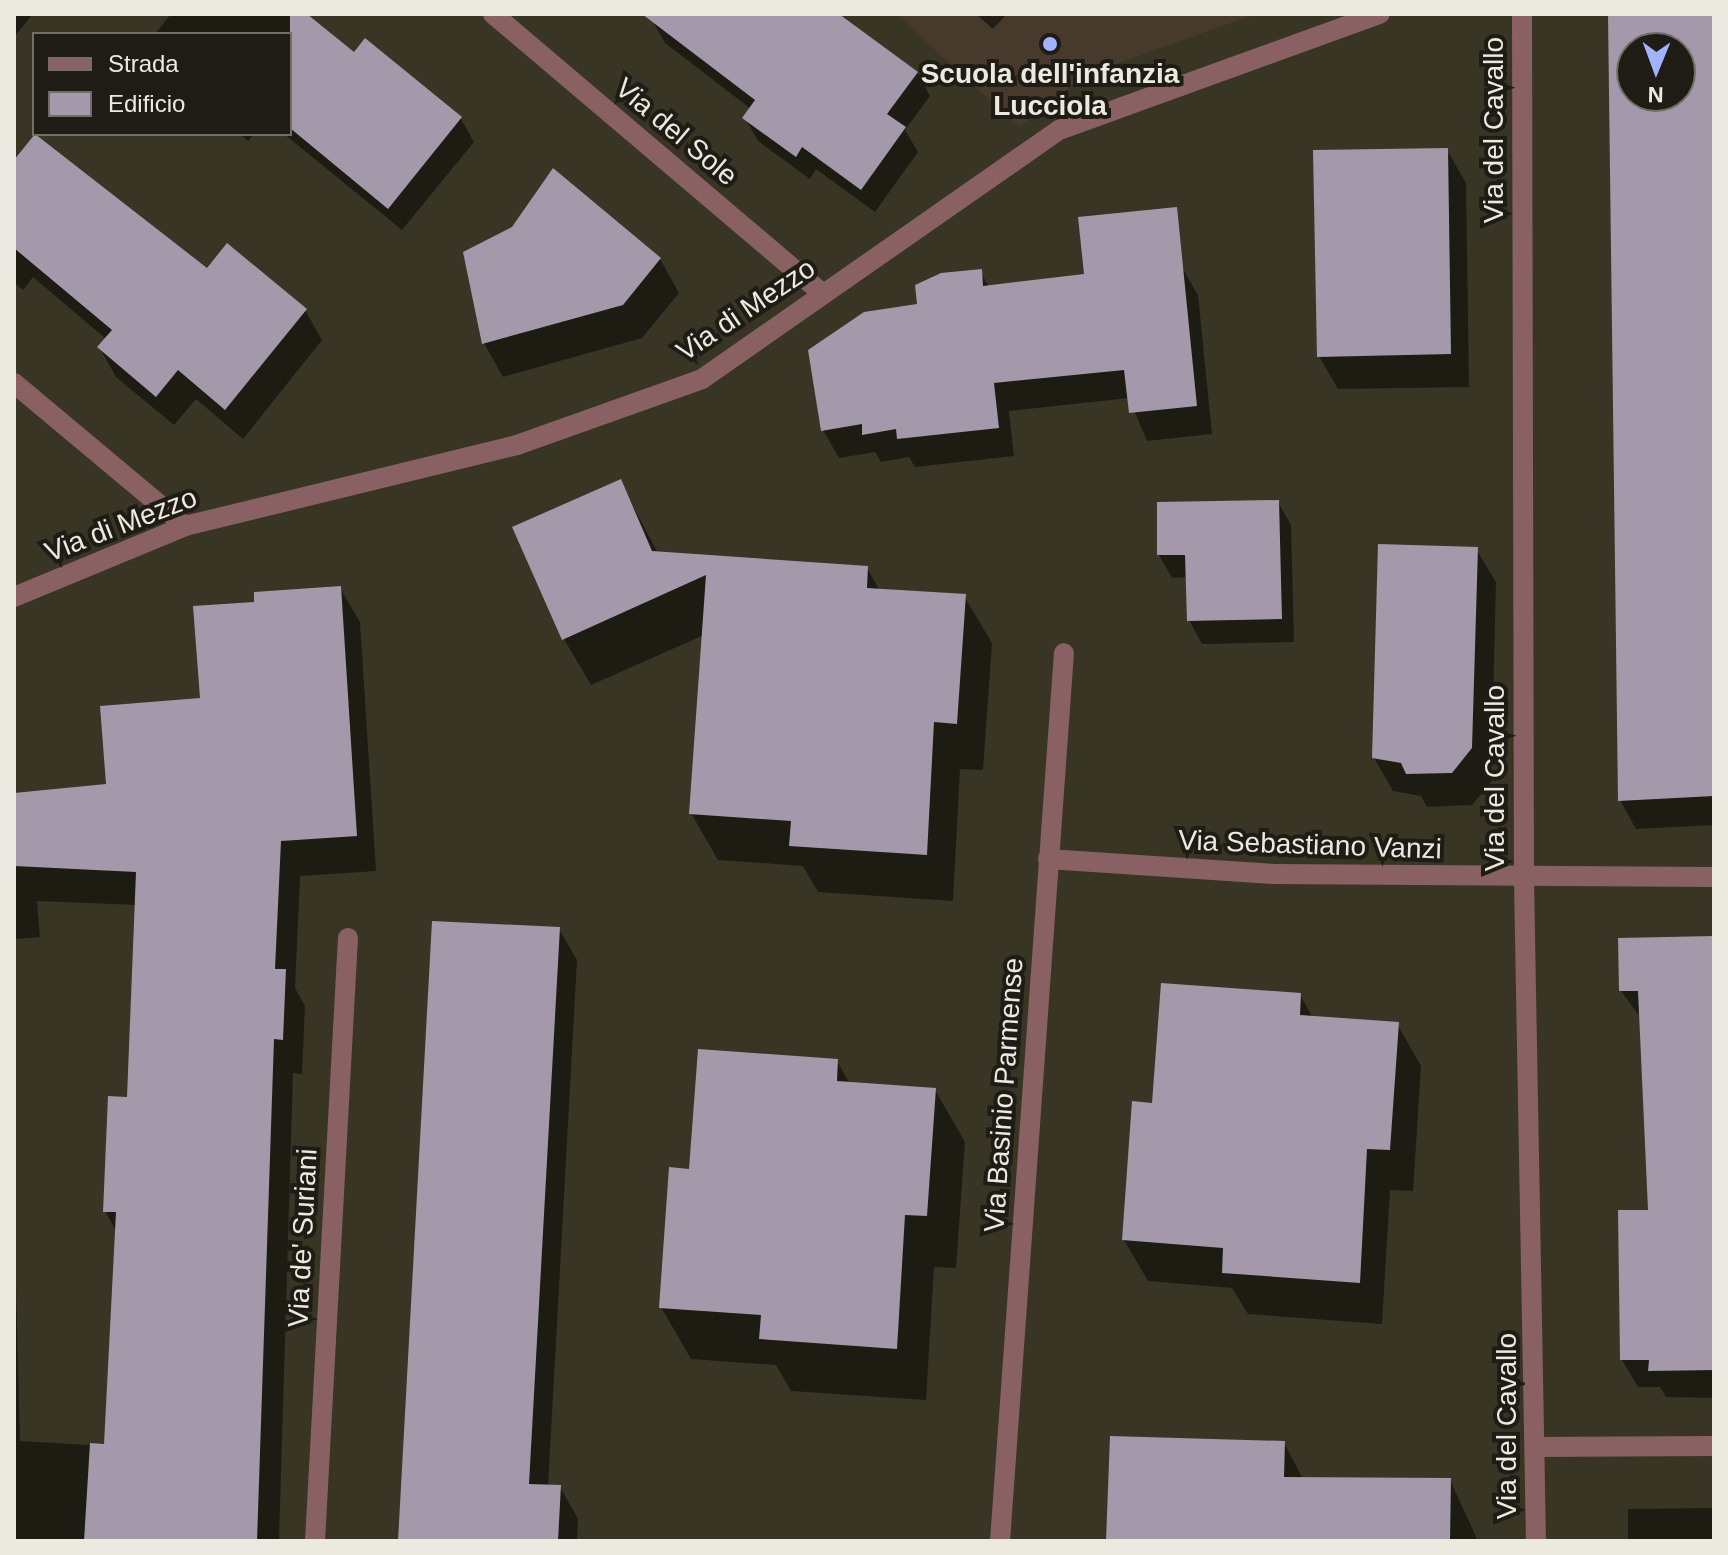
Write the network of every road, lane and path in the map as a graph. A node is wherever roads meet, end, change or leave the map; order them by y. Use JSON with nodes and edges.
{"nodes":[{"id":1,"x":493,"y":14,"type":"edge"},
{"id":2,"x":1380,"y":14,"type":"edge"},
{"id":3,"x":1522,"y":14,"type":"edge"},
{"id":4,"x":823,"y":294,"type":"junction"},
{"id":5,"x":14,"y":383,"type":"edge"},
{"id":6,"x":185,"y":526,"type":"junction"},
{"id":7,"x":14,"y":597,"type":"edge"},
{"id":8,"x":1064,"y":653,"type":"dead end"},
{"id":9,"x":1048,"y":859,"type":"junction"},
{"id":10,"x":1714,"y":877,"type":"edge"},
{"id":11,"x":1524,"y":881,"type":"junction"},
{"id":12,"x":348,"y":938,"type":"dead end"},
{"id":13,"x":1714,"y":1446,"type":"edge"},
{"id":14,"x":1535,"y":1447,"type":"junction"},
{"id":15,"x":315,"y":1541,"type":"edge"},
{"id":16,"x":1000,"y":1541,"type":"edge"},
{"id":17,"x":1536,"y":1541,"type":"edge"}],
"edges":[{"from":1,"to":4,"type":"street","name":"Via del Sole"},
{"from":2,"to":4,"type":"street","name":"Via di Mezzo"},
{"from":3,"to":11,"type":"street","name":"Via del Cavallo"},
{"from":4,"to":6,"type":"street","name":"Via di Mezzo"},
{"from":5,"to":6,"type":"street"},
{"from":6,"to":7,"type":"street","name":"Via di Mezzo"},
{"from":8,"to":9,"type":"street","name":"Via Basinio Parmense"},
{"from":9,"to":11,"type":"street","name":"Via Sebastiano Vanzi"},
{"from":9,"to":16,"type":"street","name":"Via Basinio Parmense"},
{"from":10,"to":11,"type":"street","name":"Via Sebastiano Vanzi"},
{"from":11,"to":14,"type":"street","name":"Via del Cavallo"},
{"from":12,"to":15,"type":"street","name":"Via de' Suriani"},
{"from":13,"to":14,"type":"street"},
{"from":14,"to":17,"type":"street","name":"Via del Cavallo"}]}
